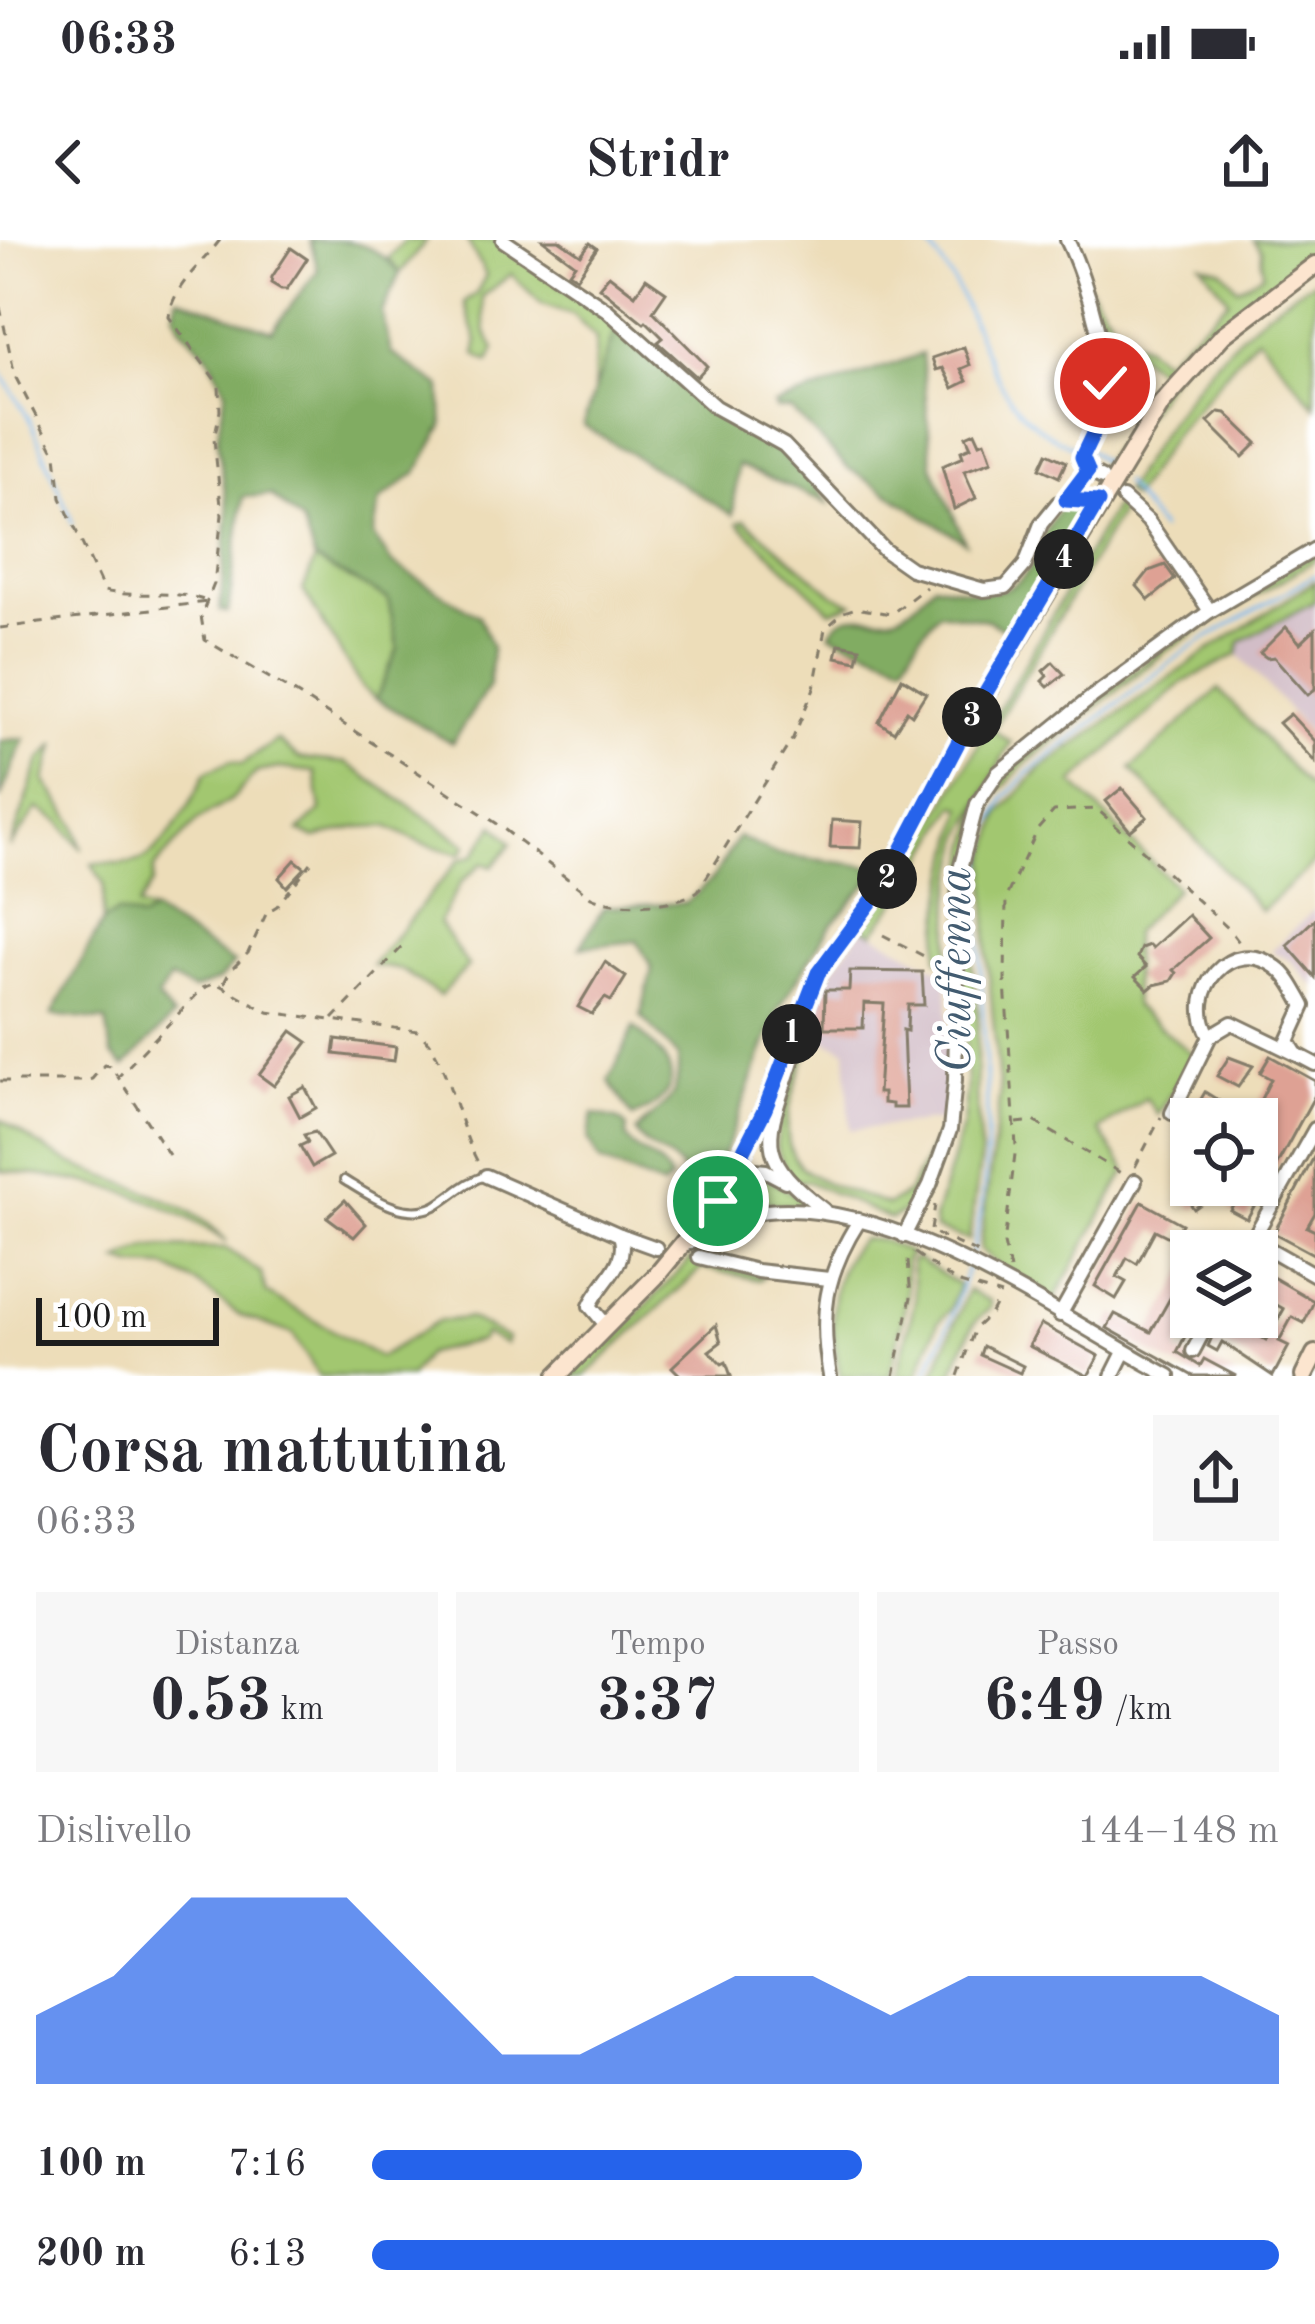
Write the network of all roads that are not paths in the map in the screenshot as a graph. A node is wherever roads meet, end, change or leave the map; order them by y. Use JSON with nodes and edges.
{"nodes":[{"id":1,"x":503,"y":240,"type":"edge"},
{"id":2,"x":1066,"y":240,"type":"edge"},
{"id":3,"x":1315,"y":265,"type":"edge"},
{"id":4,"x":1088,"y":471,"type":"junction"},
{"id":5,"x":1102,"y":478,"type":"dead end"},
{"id":6,"x":1124,"y":498,"type":"dead end"},
{"id":7,"x":1066,"y":500,"type":"junction"},
{"id":8,"x":1098,"y":502,"type":"junction"},
{"id":9,"x":1315,"y":549,"type":"edge"},
{"id":10,"x":1210,"y":611,"type":"junction"},
{"id":11,"x":1315,"y":994,"type":"edge"},
{"id":12,"x":806,"y":999,"type":"junction"},
{"id":13,"x":1304,"y":1006,"type":"junction"},
{"id":14,"x":1210,"y":1036,"type":"junction"},
{"id":15,"x":1296,"y":1054,"type":"junction"},
{"id":16,"x":1315,"y":1064,"type":"edge"},
{"id":17,"x":1179,"y":1098,"type":"edge"},
{"id":18,"x":1315,"y":1129,"type":"edge"},
{"id":19,"x":735,"y":1168,"type":"junction"},
{"id":20,"x":486,"y":1176,"type":"joint"},
{"id":21,"x":344,"y":1180,"type":"dead end"},
{"id":22,"x":786,"y":1181,"type":"junction"},
{"id":23,"x":1135,"y":1181,"type":"road end"},
{"id":24,"x":763,"y":1211,"type":"junction"},
{"id":25,"x":825,"y":1211,"type":"junction"},
{"id":26,"x":859,"y":1222,"type":"junction"},
{"id":27,"x":1258,"y":1230,"type":"edge"},
{"id":28,"x":620,"y":1235,"type":"junction"},
{"id":29,"x":923,"y":1243,"type":"junction"},
{"id":30,"x":656,"y":1248,"type":"dead end"},
{"id":31,"x":679,"y":1248,"type":"junction"},
{"id":32,"x":699,"y":1257,"type":"dead end"},
{"id":33,"x":1278,"y":1259,"type":"edge"},
{"id":34,"x":1315,"y":1276,"type":"edge"},
{"id":35,"x":829,"y":1279,"type":"junction"},
{"id":36,"x":1060,"y":1316,"type":"junction"},
{"id":37,"x":607,"y":1325,"type":"junction"},
{"id":38,"x":1200,"y":1338,"type":"edge"},
{"id":39,"x":1193,"y":1351,"type":"dead end"},
{"id":40,"x":1124,"y":1352,"type":"junction"},
{"id":41,"x":1315,"y":1354,"type":"edge"},
{"id":42,"x":557,"y":1376,"type":"edge"},
{"id":43,"x":830,"y":1376,"type":"edge"},
{"id":44,"x":1112,"y":1376,"type":"edge"},
{"id":45,"x":1169,"y":1376,"type":"edge"},
{"id":46,"x":1304,"y":1376,"type":"edge"}],
"edges":[{"from":1,"to":7,"type":"street"},
{"from":2,"to":4,"type":"street"},
{"from":3,"to":8,"type":"main road"},
{"from":4,"to":5,"type":"street"},
{"from":4,"to":7,"type":"street"},
{"from":6,"to":10,"type":"street"},
{"from":7,"to":8,"type":"street"},
{"from":8,"to":12,"type":"main road"},
{"from":9,"to":10,"type":"street"},
{"from":10,"to":29,"type":"street"},
{"from":11,"to":13,"type":"street"},
{"from":12,"to":19,"type":"main road"},
{"from":12,"to":22,"type":"street"},
{"from":13,"to":14,"type":"street"},
{"from":13,"to":15,"type":"street"},
{"from":14,"to":15,"type":"street"},
{"from":14,"to":17,"type":"street"},
{"from":15,"to":16,"type":"street"},
{"from":18,"to":27,"type":"street"},
{"from":19,"to":22,"type":"street"},
{"from":19,"to":24,"type":"street"},
{"from":19,"to":31,"type":"main road"},
{"from":20,"to":21,"type":"lane"},
{"from":20,"to":28,"type":"street"},
{"from":22,"to":25,"type":"street"},
{"from":23,"to":36,"type":"street"},
{"from":24,"to":25,"type":"street"},
{"from":24,"to":31,"type":"street"},
{"from":25,"to":26,"type":"street"},
{"from":26,"to":29,"type":"street"},
{"from":26,"to":35,"type":"street"},
{"from":28,"to":30,"type":"street"},
{"from":28,"to":37,"type":"street"},
{"from":29,"to":36,"type":"street"},
{"from":31,"to":37,"type":"main road"},
{"from":32,"to":35,"type":"street"},
{"from":33,"to":34,"type":"street"},
{"from":35,"to":43,"type":"street"},
{"from":36,"to":40,"type":"street"},
{"from":37,"to":42,"type":"main road"},
{"from":38,"to":39,"type":"street"},
{"from":40,"to":44,"type":"street"},
{"from":40,"to":45,"type":"street"},
{"from":41,"to":46,"type":"main road"}]}
